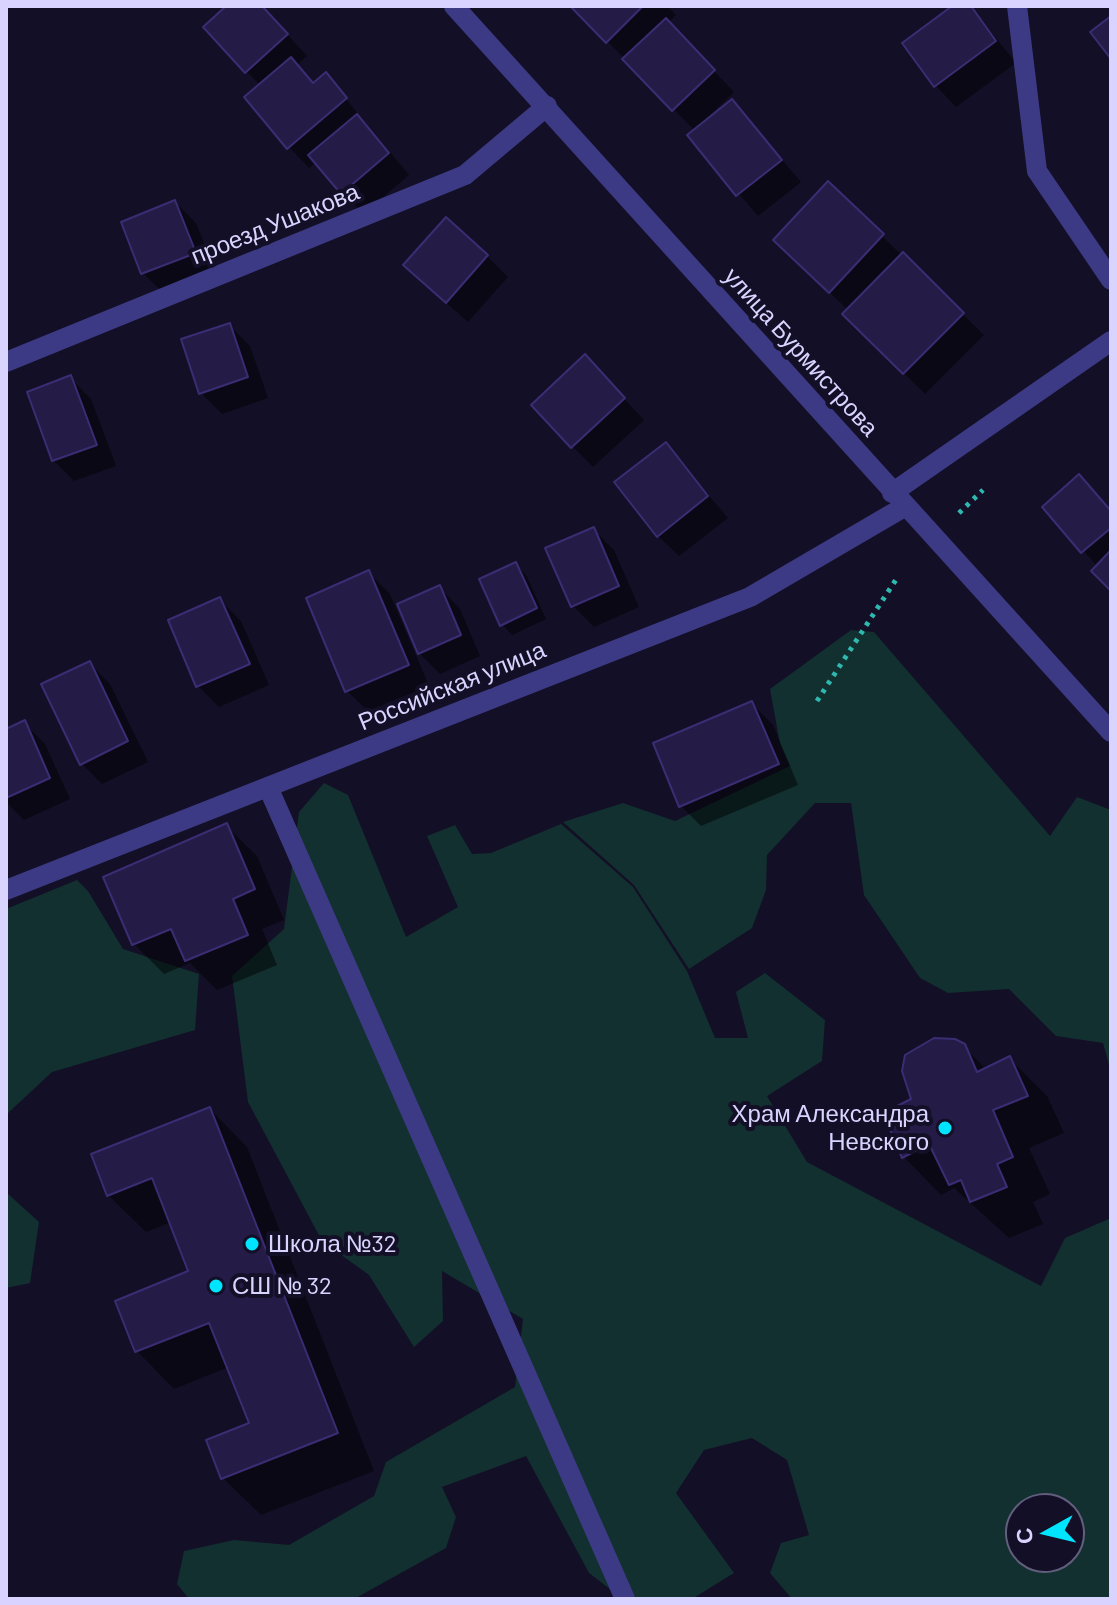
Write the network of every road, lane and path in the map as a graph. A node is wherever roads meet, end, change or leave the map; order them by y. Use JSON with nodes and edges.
{"nodes":[{"id":1,"x":454,"y":6,"type":"edge"},
{"id":2,"x":1017,"y":6,"type":"edge"},
{"id":3,"x":547,"y":106,"type":"junction"},
{"id":4,"x":1111,"y":280,"type":"edge"},
{"id":5,"x":1111,"y":341,"type":"edge"},
{"id":6,"x":6,"y":362,"type":"edge"},
{"id":7,"x":983,"y":490,"type":"dead end"},
{"id":8,"x":898,"y":500,"type":"junction"},
{"id":9,"x":956,"y":516,"type":"dead end"},
{"id":10,"x":897,"y":578,"type":"dead end"},
{"id":11,"x":817,"y":701,"type":"dead end"},
{"id":12,"x":1111,"y":732,"type":"edge"},
{"id":13,"x":268,"y":787,"type":"junction"},
{"id":14,"x":6,"y":890,"type":"edge"},
{"id":15,"x":625,"y":1599,"type":"edge"}],
"edges":[{"from":1,"to":3,"type":"street","name":"улица Бурмистрова"},
{"from":2,"to":4,"type":"street"},
{"from":3,"to":6,"type":"street","name":"проезд Ушакова"},
{"from":3,"to":8,"type":"street","name":"улица Бурмистрова"},
{"from":5,"to":8,"type":"street","name":"Российская улица"},
{"from":7,"to":9,"type":"path"},
{"from":8,"to":12,"type":"street","name":"улица Бурмистрова"},
{"from":8,"to":13,"type":"street","name":"Российская улица"},
{"from":10,"to":11,"type":"path"},
{"from":13,"to":14,"type":"street","name":"Российская улица"},
{"from":13,"to":15,"type":"street"}]}
